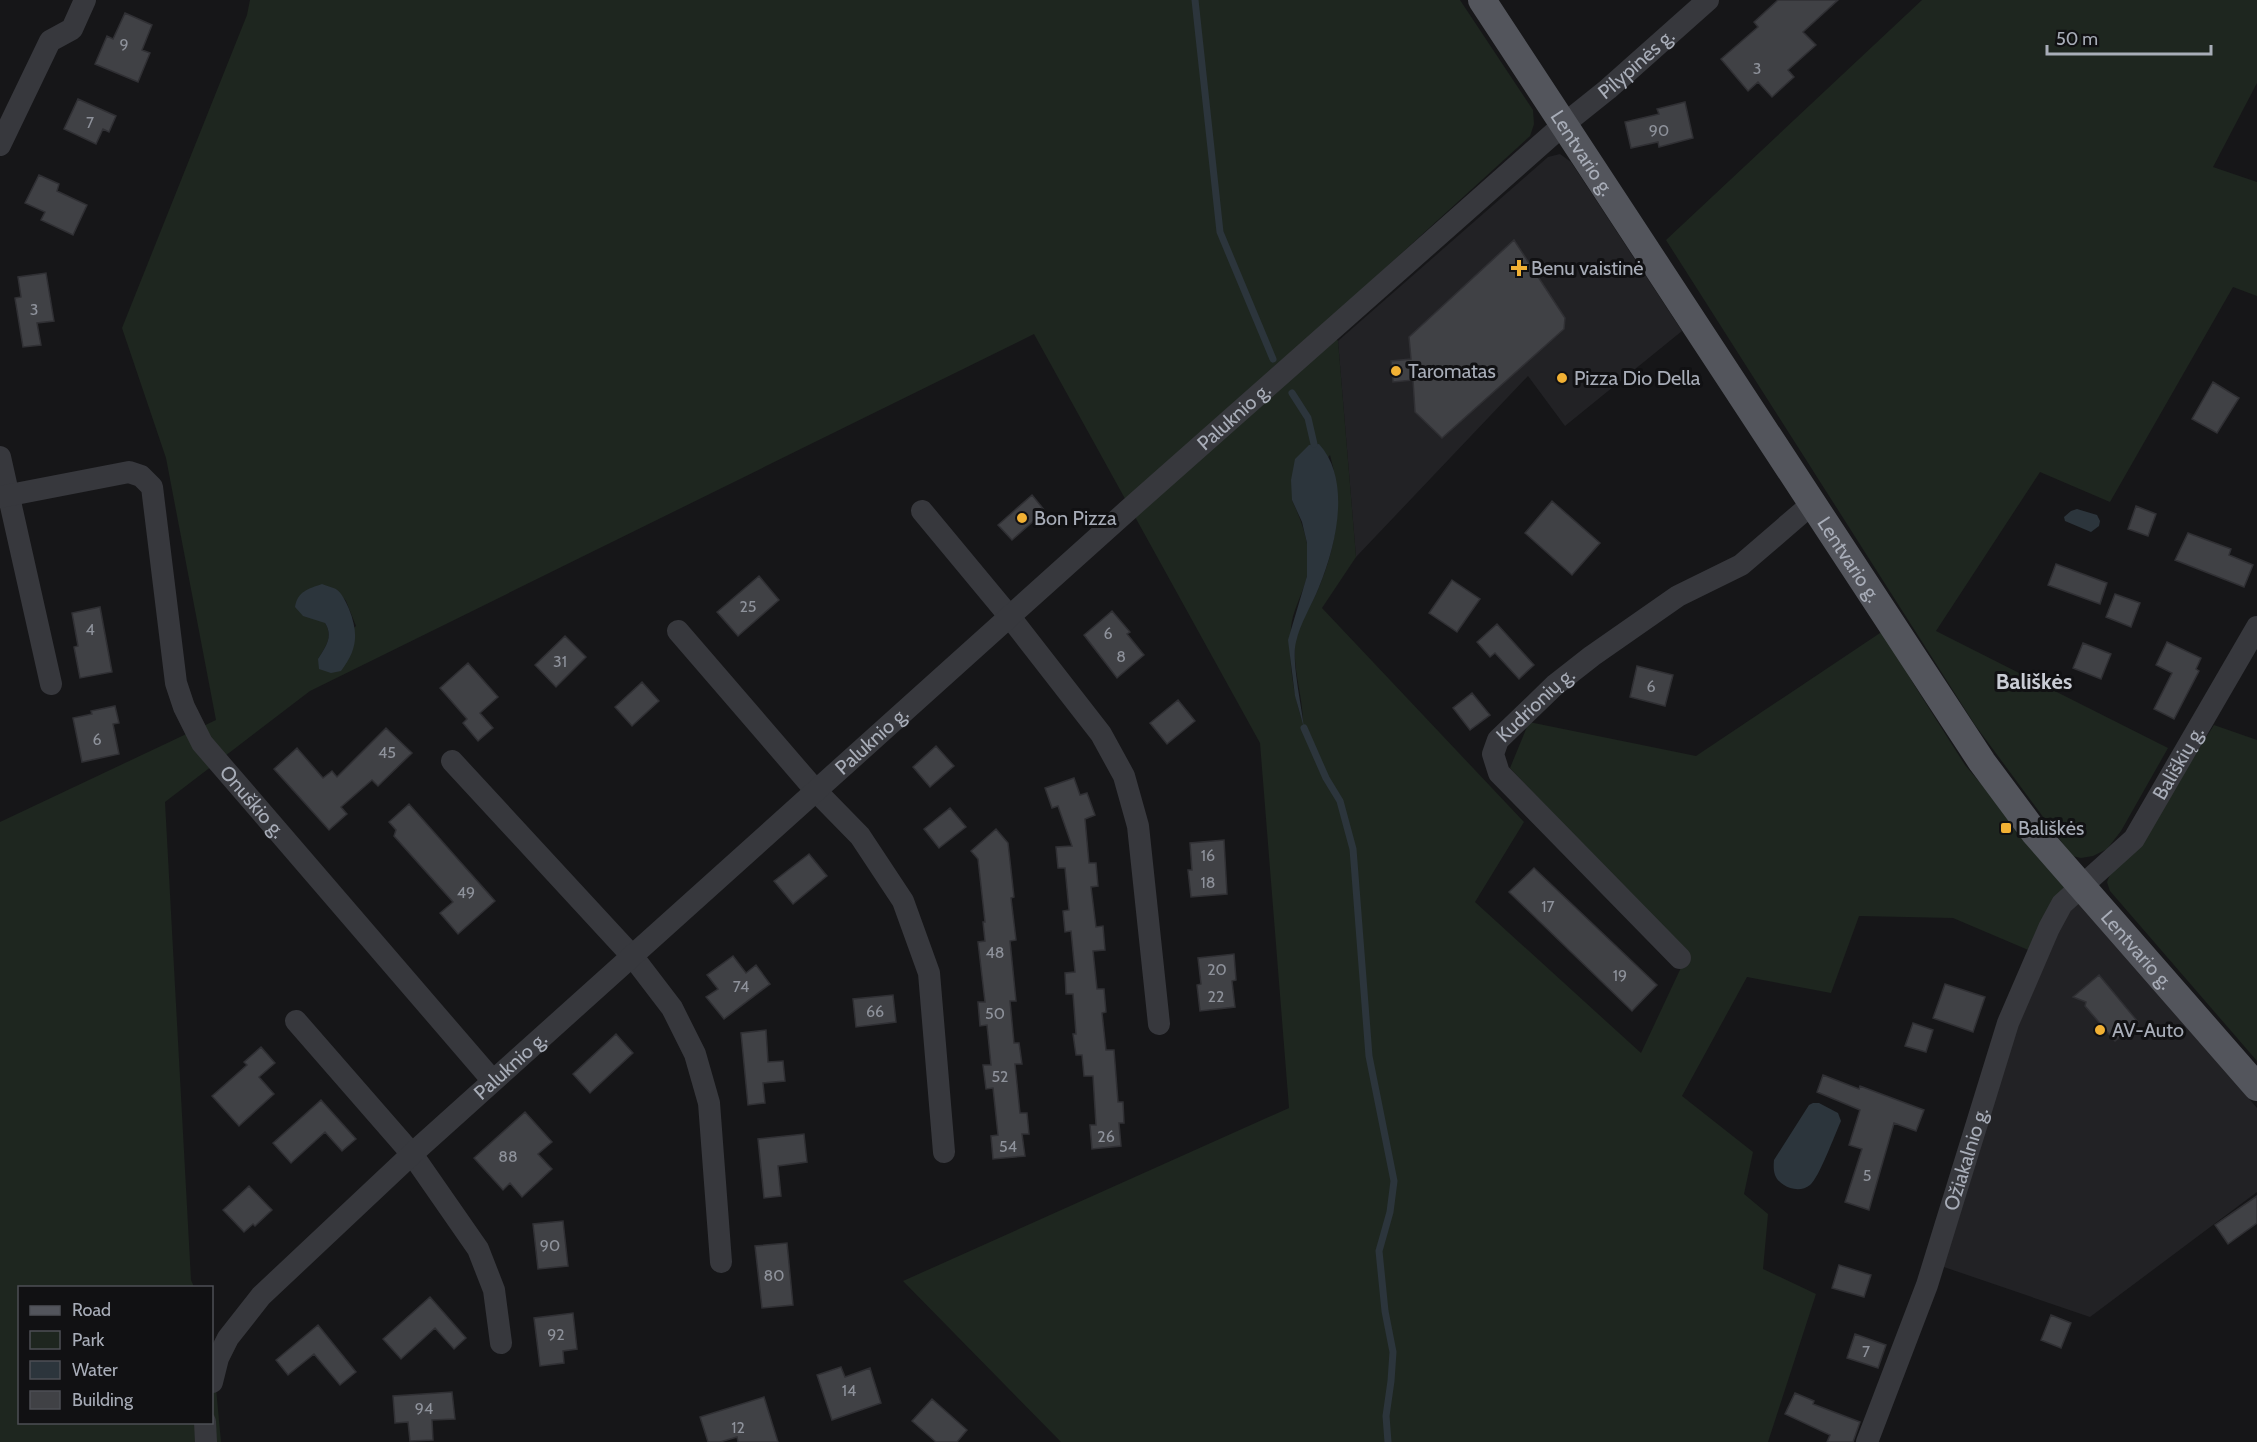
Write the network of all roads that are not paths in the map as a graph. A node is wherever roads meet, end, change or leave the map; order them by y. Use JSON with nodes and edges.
{"nodes":[{"id":1,"x":86,"y":0,"type":"edge"},
{"id":2,"x":1482,"y":0,"type":"edge"},
{"id":3,"x":1708,"y":0,"type":"edge"},
{"id":4,"x":1563,"y":125,"type":"junction"},
{"id":5,"x":0,"y":145,"type":"edge"},
{"id":6,"x":0,"y":457,"type":"edge"},
{"id":7,"x":4,"y":496,"type":"edge"},
{"id":8,"x":1813,"y":503,"type":"junction"},
{"id":9,"x":922,"y":511,"type":"dead end"},
{"id":10,"x":1010,"y":616,"type":"junction"},
{"id":11,"x":2257,"y":627,"type":"edge"},
{"id":12,"x":678,"y":631,"type":"dead end"},
{"id":13,"x":51,"y":684,"type":"dead end"},
{"id":14,"x":452,"y":761,"type":"dead end"},
{"id":15,"x":816,"y":791,"type":"junction"},
{"id":16,"x":2081,"y":886,"type":"junction"},
{"id":17,"x":633,"y":957,"type":"junction"},
{"id":18,"x":1680,"y":958,"type":"dead end"},
{"id":19,"x":296,"y":1020,"type":"dead end"},
{"id":20,"x":1159,"y":1024,"type":"dead end"},
{"id":21,"x":493,"y":1081,"type":"junction"},
{"id":22,"x":2257,"y":1087,"type":"edge"},
{"id":23,"x":944,"y":1152,"type":"dead end"},
{"id":24,"x":412,"y":1154,"type":"junction"},
{"id":25,"x":721,"y":1262,"type":"dead end"},
{"id":26,"x":501,"y":1343,"type":"dead end"},
{"id":27,"x":213,"y":1378,"type":"edge"},
{"id":28,"x":205,"y":1424,"type":"edge"},
{"id":29,"x":206,"y":1442,"type":"edge"},
{"id":30,"x":1868,"y":1442,"type":"edge"}],
"edges":[{"from":1,"to":5,"type":"street"},
{"from":2,"to":4,"type":"main road","name":"Lentvario g."},
{"from":3,"to":4,"type":"street","name":"Pilypinės g."},
{"from":4,"to":8,"type":"main road","name":"Lentvario g."},
{"from":4,"to":10,"type":"street","name":"Paluknio g."},
{"from":6,"to":7,"type":"street"},
{"from":7,"to":13,"type":"street"},
{"from":7,"to":21,"type":"street","name":"Onuškio g."},
{"from":8,"to":16,"type":"main road","name":"Lentvario g."},
{"from":8,"to":18,"type":"street","name":"Kudrionių g."},
{"from":9,"to":10,"type":"street"},
{"from":10,"to":15,"type":"street","name":"Paluknio g."},
{"from":10,"to":20,"type":"street"},
{"from":11,"to":16,"type":"street","name":"Bališkių g."},
{"from":12,"to":15,"type":"street"},
{"from":14,"to":17,"type":"street"},
{"from":15,"to":17,"type":"street","name":"Paluknio g."},
{"from":15,"to":23,"type":"street"},
{"from":16,"to":22,"type":"main road","name":"Lentvario g."},
{"from":16,"to":30,"type":"street","name":"Ožiakalnio g."},
{"from":17,"to":21,"type":"street","name":"Paluknio g."},
{"from":17,"to":25,"type":"street"},
{"from":19,"to":24,"type":"street"},
{"from":21,"to":24,"type":"street","name":"Paluknio g."},
{"from":24,"to":26,"type":"street"},
{"from":24,"to":27,"type":"street","name":"Paluknio g."},
{"from":28,"to":29,"type":"street"}]}
